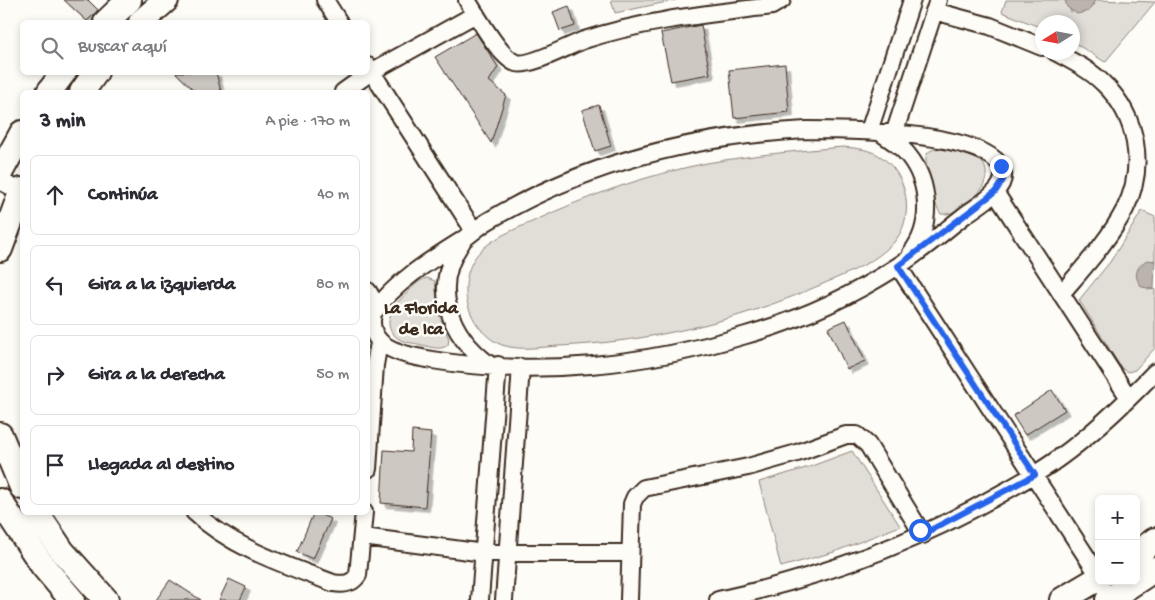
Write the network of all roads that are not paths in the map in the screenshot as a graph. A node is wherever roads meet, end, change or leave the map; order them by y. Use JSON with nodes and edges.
{"nodes":[{"id":1,"x":129,"y":0,"type":"edge"},
{"id":2,"x":166,"y":0,"type":"edge"},
{"id":3,"x":325,"y":0,"type":"edge"},
{"id":4,"x":467,"y":0,"type":"edge"},
{"id":5,"x":782,"y":0,"type":"edge"},
{"id":6,"x":912,"y":0,"type":"edge"},
{"id":7,"x":936,"y":5,"type":"edge"},
{"id":8,"x":476,"y":14,"type":"junction"},
{"id":9,"x":108,"y":20,"type":"edge"},
{"id":10,"x":143,"y":20,"type":"edge"},
{"id":11,"x":338,"y":20,"type":"edge"},
{"id":12,"x":1035,"y":44,"type":"edge"},
{"id":13,"x":1068,"y":60,"type":"edge"},
{"id":14,"x":370,"y":69,"type":"edge"},
{"id":15,"x":62,"y":75,"type":"edge"},
{"id":16,"x":94,"y":75,"type":"edge"},
{"id":17,"x":363,"y":75,"type":"edge"},
{"id":18,"x":50,"y":90,"type":"edge"},
{"id":19,"x":83,"y":90,"type":"edge"},
{"id":20,"x":345,"y":90,"type":"edge"},
{"id":21,"x":883,"y":134,"type":"junction"},
{"id":22,"x":20,"y":137,"type":"edge"},
{"id":23,"x":0,"y":173,"type":"edge"},
{"id":24,"x":0,"y":180,"type":"edge"},
{"id":25,"x":20,"y":190,"type":"edge"},
{"id":26,"x":995,"y":192,"type":"junction"},
{"id":27,"x":20,"y":196,"type":"edge"},
{"id":28,"x":469,"y":234,"type":"junction"},
{"id":29,"x":0,"y":249,"type":"edge"},
{"id":30,"x":902,"y":263,"type":"junction"},
{"id":31,"x":370,"y":294,"type":"edge"},
{"id":32,"x":1061,"y":294,"type":"junction"},
{"id":33,"x":378,"y":306,"type":"junction"},
{"id":34,"x":379,"y":343,"type":"junction"},
{"id":35,"x":494,"y":365,"type":"junction"},
{"id":36,"x":521,"y":367,"type":"junction"},
{"id":37,"x":1155,"y":372,"type":"edge"},
{"id":38,"x":1129,"y":398,"type":"junction"},
{"id":39,"x":0,"y":435,"type":"edge"},
{"id":40,"x":370,"y":438,"type":"edge"},
{"id":41,"x":1035,"y":475,"type":"junction"},
{"id":42,"x":20,"y":482,"type":"edge"},
{"id":43,"x":0,"y":501,"type":"edge"},
{"id":44,"x":38,"y":515,"type":"edge"},
{"id":45,"x":198,"y":515,"type":"edge"},
{"id":46,"x":364,"y":515,"type":"edge"},
{"id":47,"x":923,"y":534,"type":"junction"},
{"id":48,"x":363,"y":537,"type":"junction"},
{"id":49,"x":1155,"y":540,"type":"edge"},
{"id":50,"x":1140,"y":551,"type":"edge"},
{"id":51,"x":484,"y":553,"type":"junction"},
{"id":52,"x":630,"y":553,"type":"junction"},
{"id":53,"x":507,"y":554,"type":"junction"},
{"id":54,"x":1155,"y":569,"type":"edge"},
{"id":55,"x":1095,"y":571,"type":"edge"},
{"id":56,"x":1095,"y":579,"type":"edge"},
{"id":57,"x":72,"y":600,"type":"edge"},
{"id":58,"x":106,"y":600,"type":"edge"},
{"id":59,"x":480,"y":600,"type":"edge"},
{"id":60,"x":504,"y":600,"type":"edge"},
{"id":61,"x":629,"y":600,"type":"edge"},
{"id":62,"x":718,"y":600,"type":"edge"},
{"id":63,"x":1062,"y":600,"type":"edge"},
{"id":64,"x":1108,"y":600,"type":"edge"}],
"edges":[{"from":1,"to":9,"type":"street"},
{"from":2,"to":10,"type":"street"},
{"from":3,"to":11,"type":"street"},
{"from":4,"to":8,"type":"street"},
{"from":5,"to":8,"type":"street"},
{"from":6,"to":21,"type":"street"},
{"from":7,"to":12,"type":"street"},
{"from":7,"to":21,"type":"street"},
{"from":8,"to":14,"type":"street"},
{"from":13,"to":32,"type":"street"},
{"from":14,"to":28,"type":"street"},
{"from":15,"to":18,"type":"street"},
{"from":16,"to":19,"type":"street"},
{"from":17,"to":20,"type":"street"},
{"from":21,"to":26,"type":"street"},
{"from":21,"to":28,"type":"street"},
{"from":21,"to":30,"type":"street"},
{"from":22,"to":23,"type":"street"},
{"from":24,"to":25,"type":"street"},
{"from":26,"to":30,"type":"street"},
{"from":26,"to":32,"type":"street"},
{"from":27,"to":29,"type":"street"},
{"from":28,"to":33,"type":"street"},
{"from":28,"to":35,"type":"street"},
{"from":30,"to":36,"type":"street"},
{"from":30,"to":41,"type":"street"},
{"from":31,"to":33,"type":"street"},
{"from":32,"to":38,"type":"street"},
{"from":33,"to":34,"type":"street"},
{"from":34,"to":35,"type":"street"},
{"from":34,"to":40,"type":"street"},
{"from":35,"to":36,"type":"street"},
{"from":35,"to":51,"type":"street"},
{"from":36,"to":53,"type":"street"},
{"from":37,"to":38,"type":"street"},
{"from":38,"to":41,"type":"street"},
{"from":39,"to":42,"type":"street"},
{"from":41,"to":47,"type":"street"},
{"from":41,"to":55,"type":"street"},
{"from":43,"to":57,"type":"street"},
{"from":44,"to":58,"type":"street"},
{"from":45,"to":48,"type":"street"},
{"from":46,"to":48,"type":"street"},
{"from":47,"to":52,"type":"street"},
{"from":47,"to":62,"type":"street"},
{"from":48,"to":51,"type":"street"},
{"from":49,"to":50,"type":"street"},
{"from":51,"to":53,"type":"street"},
{"from":51,"to":59,"type":"street"},
{"from":52,"to":53,"type":"street"},
{"from":52,"to":61,"type":"street"},
{"from":53,"to":60,"type":"street"},
{"from":54,"to":64,"type":"street"},
{"from":56,"to":63,"type":"street"}]}
